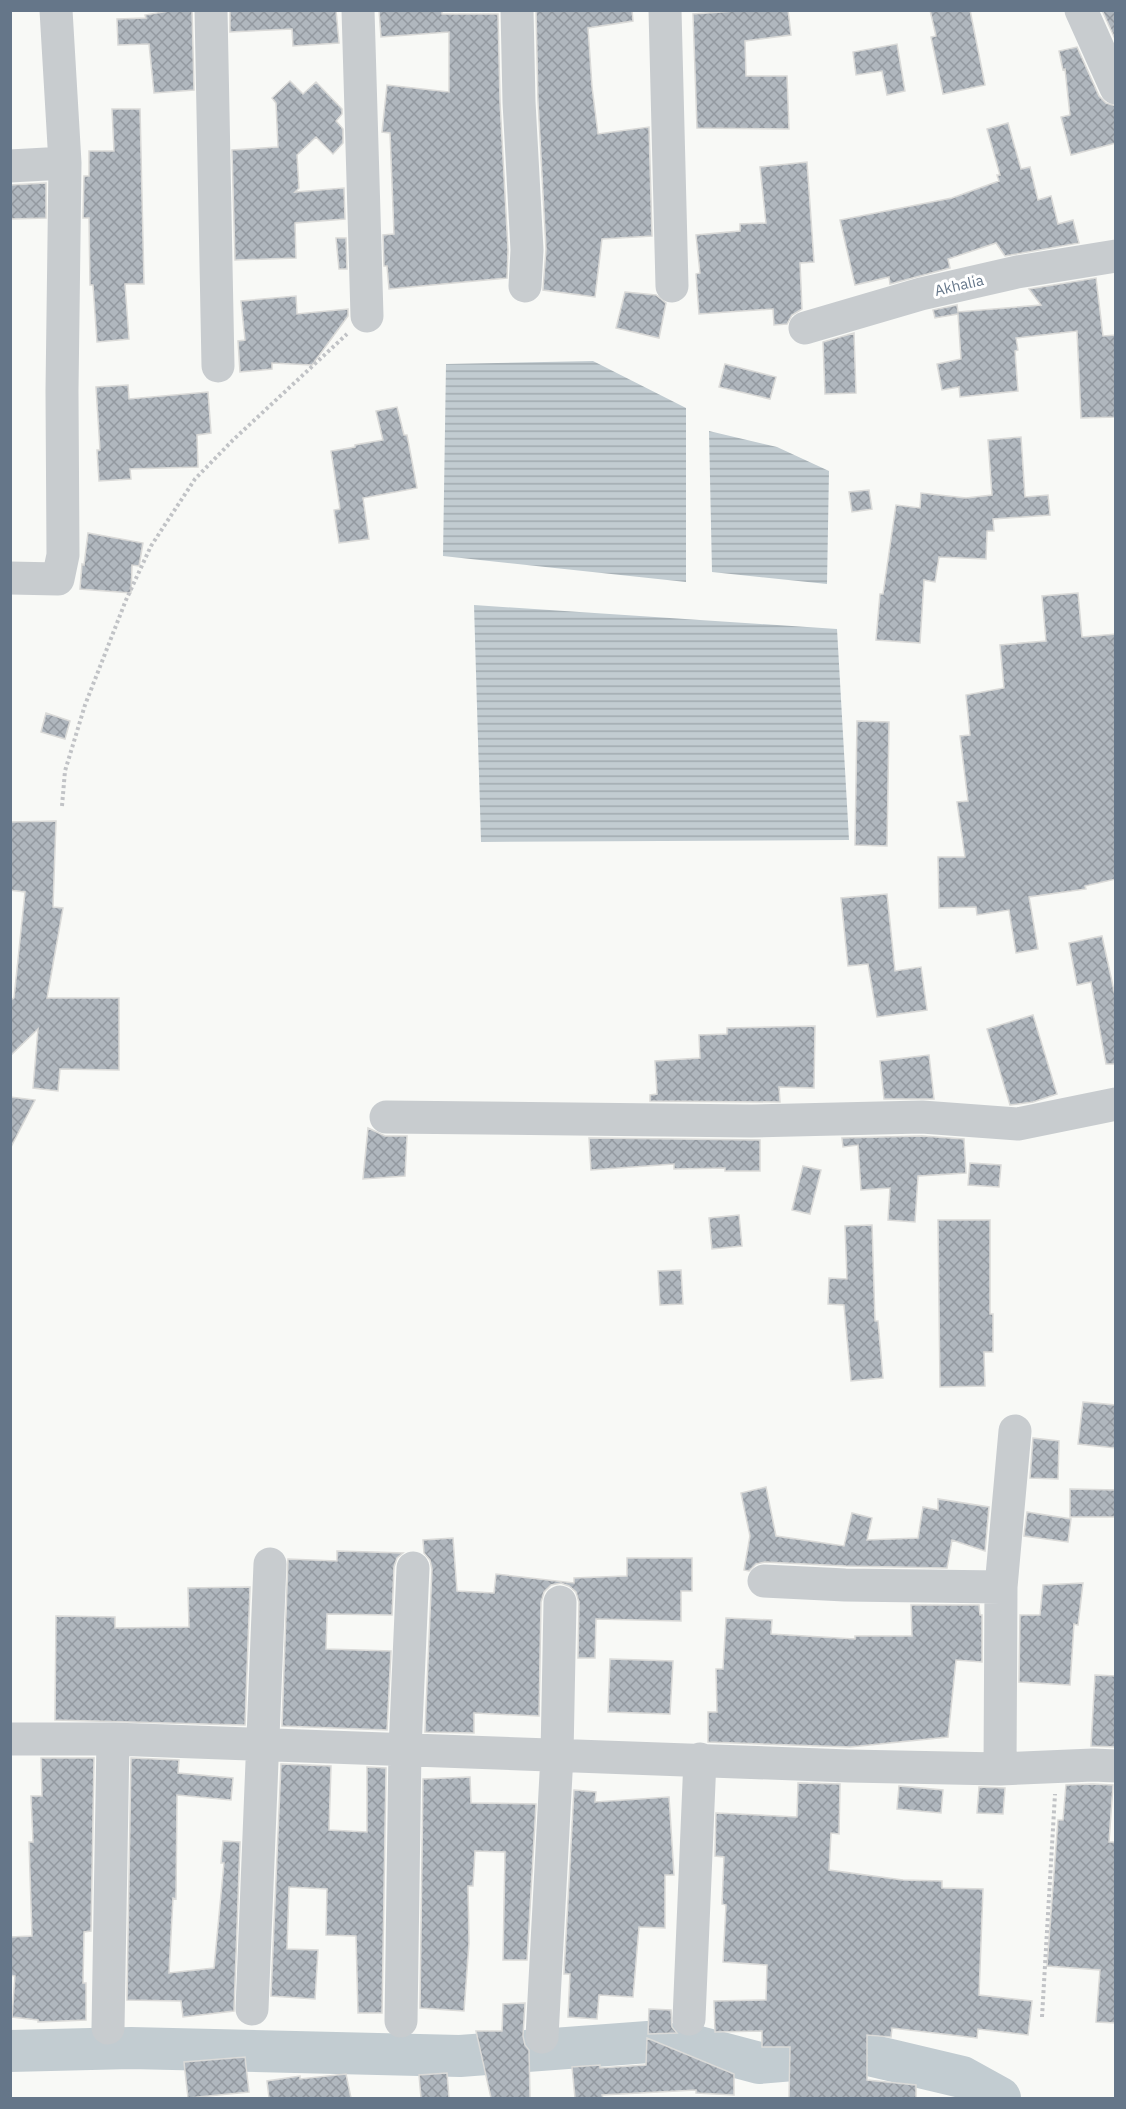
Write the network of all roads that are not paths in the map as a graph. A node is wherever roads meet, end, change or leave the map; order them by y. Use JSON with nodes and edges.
{"nodes":[{"id":1,"x":56,"y":10,"type":"edge"},
{"id":2,"x":211,"y":10,"type":"edge"},
{"id":3,"x":358,"y":10,"type":"edge"},
{"id":4,"x":517,"y":10,"type":"edge"},
{"id":5,"x":665,"y":10,"type":"edge"},
{"id":6,"x":1081,"y":10,"type":"edge"},
{"id":7,"x":1116,"y":88,"type":"edge"},
{"id":8,"x":65,"y":163,"type":"junction"},
{"id":9,"x":10,"y":166,"type":"edge"},
{"id":10,"x":1116,"y":256,"type":"edge"},
{"id":11,"x":525,"y":286,"type":"dead end"},
{"id":12,"x":672,"y":286,"type":"dead end"},
{"id":13,"x":367,"y":316,"type":"road end"},
{"id":14,"x":805,"y":328,"type":"dead end"},
{"id":15,"x":218,"y":366,"type":"dead end"},
{"id":16,"x":10,"y":578,"type":"edge"},
{"id":17,"x":1116,"y":1104,"type":"edge"},
{"id":18,"x":386,"y":1117,"type":"dead end"},
{"id":19,"x":1016,"y":1431,"type":"dead end"},
{"id":20,"x":270,"y":1564,"type":"dead end"},
{"id":21,"x":413,"y":1568,"type":"dead end"},
{"id":22,"x":764,"y":1581,"type":"dead end"},
{"id":23,"x":1001,"y":1587,"type":"junction"},
{"id":24,"x":560,"y":1602,"type":"dead end"},
{"id":25,"x":10,"y":1739,"type":"edge"},
{"id":26,"x":113,"y":1739,"type":"junction"},
{"id":27,"x":262,"y":1744,"type":"junction"},
{"id":28,"x":405,"y":1749,"type":"junction"},
{"id":29,"x":557,"y":1755,"type":"junction"},
{"id":30,"x":700,"y":1760,"type":"junction"},
{"id":31,"x":1116,"y":1766,"type":"edge"},
{"id":32,"x":1000,"y":1769,"type":"junction"},
{"id":33,"x":252,"y":2009,"type":"dead end"},
{"id":34,"x":688,"y":2019,"type":"dead end"},
{"id":35,"x":401,"y":2021,"type":"dead end"},
{"id":36,"x":108,"y":2028,"type":"dead end"},
{"id":37,"x":543,"y":2037,"type":"dead end"}],
"edges":[{"from":1,"to":8,"type":"street"},
{"from":2,"to":15,"type":"street"},
{"from":3,"to":13,"type":"street"},
{"from":4,"to":11,"type":"street"},
{"from":5,"to":12,"type":"street"},
{"from":6,"to":7,"type":"street"},
{"from":8,"to":9,"type":"street"},
{"from":8,"to":16,"type":"street"},
{"from":10,"to":14,"type":"street","name":"Akhalia"},
{"from":17,"to":18,"type":"street"},
{"from":19,"to":23,"type":"street"},
{"from":20,"to":27,"type":"street"},
{"from":21,"to":28,"type":"street"},
{"from":22,"to":23,"type":"street"},
{"from":23,"to":32,"type":"street"},
{"from":24,"to":29,"type":"street"},
{"from":25,"to":26,"type":"street"},
{"from":26,"to":27,"type":"street"},
{"from":26,"to":36,"type":"street"},
{"from":27,"to":28,"type":"street"},
{"from":27,"to":33,"type":"street"},
{"from":28,"to":29,"type":"street"},
{"from":28,"to":35,"type":"street"},
{"from":29,"to":30,"type":"street"},
{"from":29,"to":37,"type":"street"},
{"from":30,"to":32,"type":"street"},
{"from":30,"to":34,"type":"street"},
{"from":31,"to":32,"type":"street"}]}
